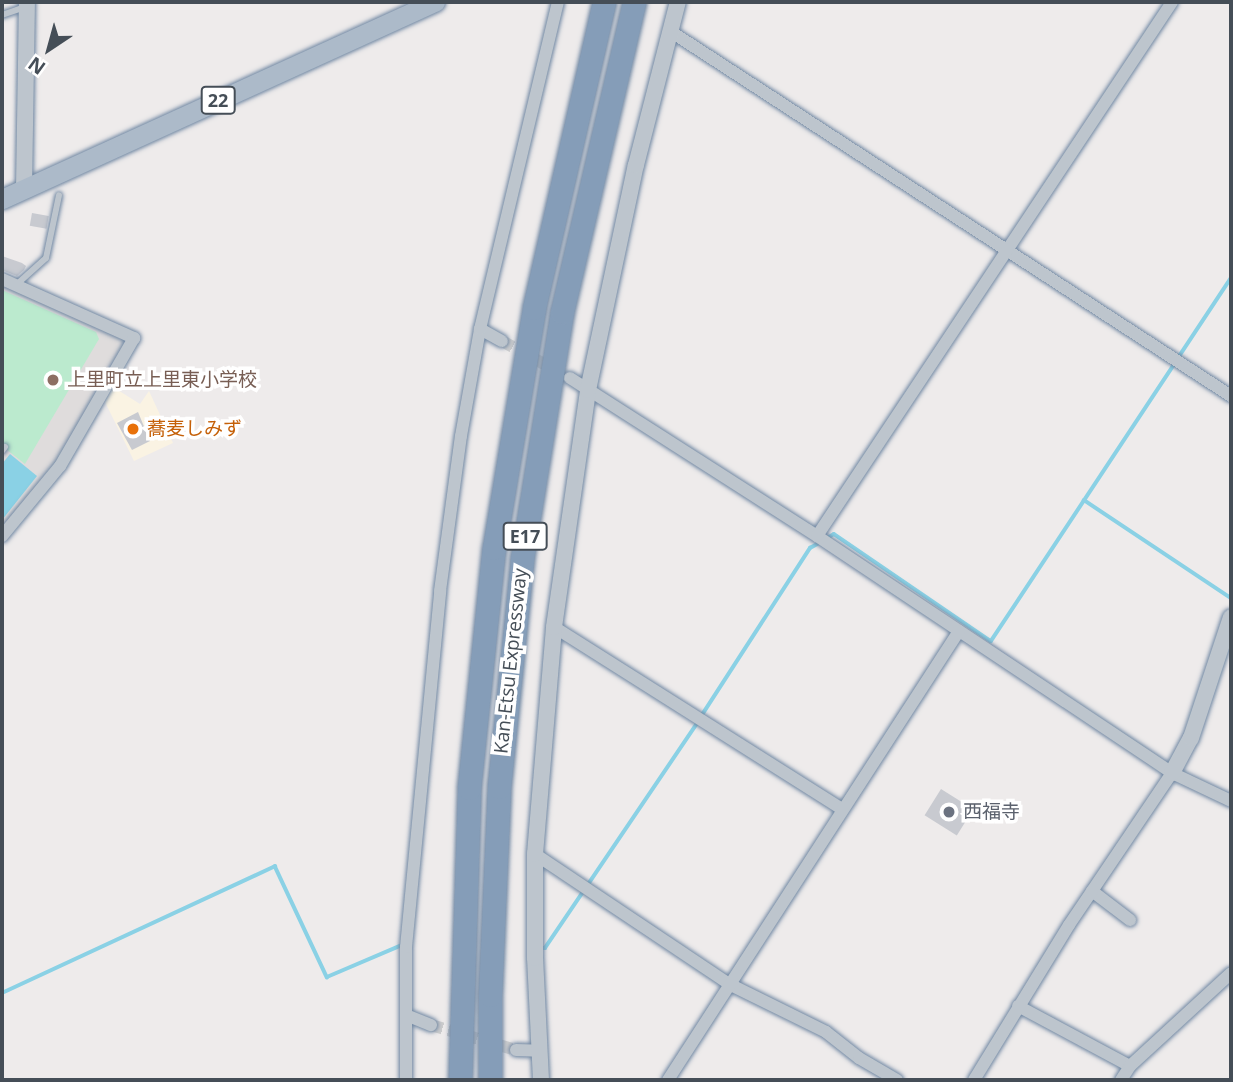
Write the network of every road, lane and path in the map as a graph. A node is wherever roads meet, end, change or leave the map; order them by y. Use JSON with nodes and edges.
{"nodes":[{"id":1,"x":435,"y":2,"type":"edge"},
{"id":2,"x":558,"y":2,"type":"edge"},
{"id":3,"x":604,"y":2,"type":"edge"},
{"id":4,"x":634,"y":2,"type":"edge"},
{"id":5,"x":678,"y":2,"type":"edge"},
{"id":6,"x":27,"y":4,"type":"edge"},
{"id":7,"x":1165,"y":4,"type":"edge"},
{"id":8,"x":2,"y":15,"type":"edge"},
{"id":9,"x":670,"y":31,"type":"junction"},
{"id":10,"x":24,"y":189,"type":"junction"},
{"id":11,"x":59,"y":195,"type":"dead end"},
{"id":12,"x":2,"y":199,"type":"edge"},
{"id":13,"x":1008,"y":249,"type":"junction"},
{"id":14,"x":2,"y":279,"type":"edge"},
{"id":15,"x":16,"y":285,"type":"junction"},
{"id":16,"x":480,"y":329,"type":"junction"},
{"id":17,"x":502,"y":341,"type":"tunnel mouth"},
{"id":18,"x":569,"y":378,"type":"tunnel mouth"},
{"id":19,"x":589,"y":390,"type":"junction"},
{"id":20,"x":1231,"y":396,"type":"edge"},
{"id":21,"x":2,"y":536,"type":"edge"},
{"id":22,"x":817,"y":536,"type":"junction"},
{"id":23,"x":1231,"y":617,"type":"edge"},
{"id":24,"x":554,"y":627,"type":"junction"},
{"id":25,"x":959,"y":631,"type":"junction"},
{"id":26,"x":1172,"y":773,"type":"junction"},
{"id":27,"x":1231,"y":801,"type":"edge"},
{"id":28,"x":842,"y":809,"type":"junction"},
{"id":29,"x":535,"y":854,"type":"junction"},
{"id":30,"x":1092,"y":891,"type":"junction"},
{"id":31,"x":1130,"y":920,"type":"dead end"},
{"id":32,"x":1231,"y":973,"type":"edge"},
{"id":33,"x":731,"y":985,"type":"junction"},
{"id":34,"x":1018,"y":1006,"type":"junction"},
{"id":35,"x":406,"y":1015,"type":"junction"},
{"id":36,"x":431,"y":1025,"type":"tunnel mouth"},
{"id":37,"x":516,"y":1049,"type":"tunnel mouth"},
{"id":38,"x":540,"y":1051,"type":"junction"},
{"id":39,"x":1130,"y":1066,"type":"junction"},
{"id":40,"x":406,"y":1080,"type":"edge"},
{"id":41,"x":460,"y":1080,"type":"edge"},
{"id":42,"x":489,"y":1080,"type":"edge"},
{"id":43,"x":541,"y":1080,"type":"edge"},
{"id":44,"x":668,"y":1080,"type":"edge"},
{"id":45,"x":897,"y":1080,"type":"edge"},
{"id":46,"x":975,"y":1080,"type":"edge"},
{"id":47,"x":1121,"y":1080,"type":"edge"}],
"edges":[{"from":1,"to":10,"type":"main road","number":"22"},
{"from":2,"to":16,"type":"street"},
{"from":3,"to":41,"type":"highway","name":"Kan-Etsu Expressway","number":"E17"},
{"from":4,"to":42,"type":"highway","name":"Kan-Etsu Expressway","number":"E17"},
{"from":5,"to":9,"type":"street"},
{"from":6,"to":8,"type":"lane"},
{"from":6,"to":10,"type":"street"},
{"from":7,"to":13,"type":"street"},
{"from":9,"to":13,"type":"street"},
{"from":9,"to":19,"type":"street"},
{"from":10,"to":12,"type":"main road","number":"22"},
{"from":11,"to":15,"type":"lane"},
{"from":13,"to":20,"type":"street"},
{"from":13,"to":22,"type":"street"},
{"from":14,"to":15,"type":"street"},
{"from":15,"to":21,"type":"street"},
{"from":16,"to":17,"type":"street"},
{"from":16,"to":35,"type":"street"},
{"from":18,"to":19,"type":"street"},
{"from":19,"to":22,"type":"street"},
{"from":19,"to":24,"type":"street"},
{"from":22,"to":25,"type":"street"},
{"from":23,"to":26,"type":"street"},
{"from":24,"to":28,"type":"street"},
{"from":24,"to":29,"type":"street"},
{"from":25,"to":26,"type":"street"},
{"from":25,"to":28,"type":"street"},
{"from":26,"to":27,"type":"street"},
{"from":26,"to":30,"type":"street"},
{"from":28,"to":33,"type":"street"},
{"from":29,"to":33,"type":"street"},
{"from":29,"to":38,"type":"street"},
{"from":30,"to":31,"type":"street"},
{"from":30,"to":34,"type":"street"},
{"from":32,"to":39,"type":"street"},
{"from":33,"to":44,"type":"street"},
{"from":33,"to":45,"type":"street"},
{"from":34,"to":39,"type":"street"},
{"from":34,"to":46,"type":"street"},
{"from":35,"to":36,"type":"street"},
{"from":35,"to":40,"type":"street"},
{"from":37,"to":38,"type":"street"},
{"from":38,"to":43,"type":"street"},
{"from":39,"to":47,"type":"street"}]}
